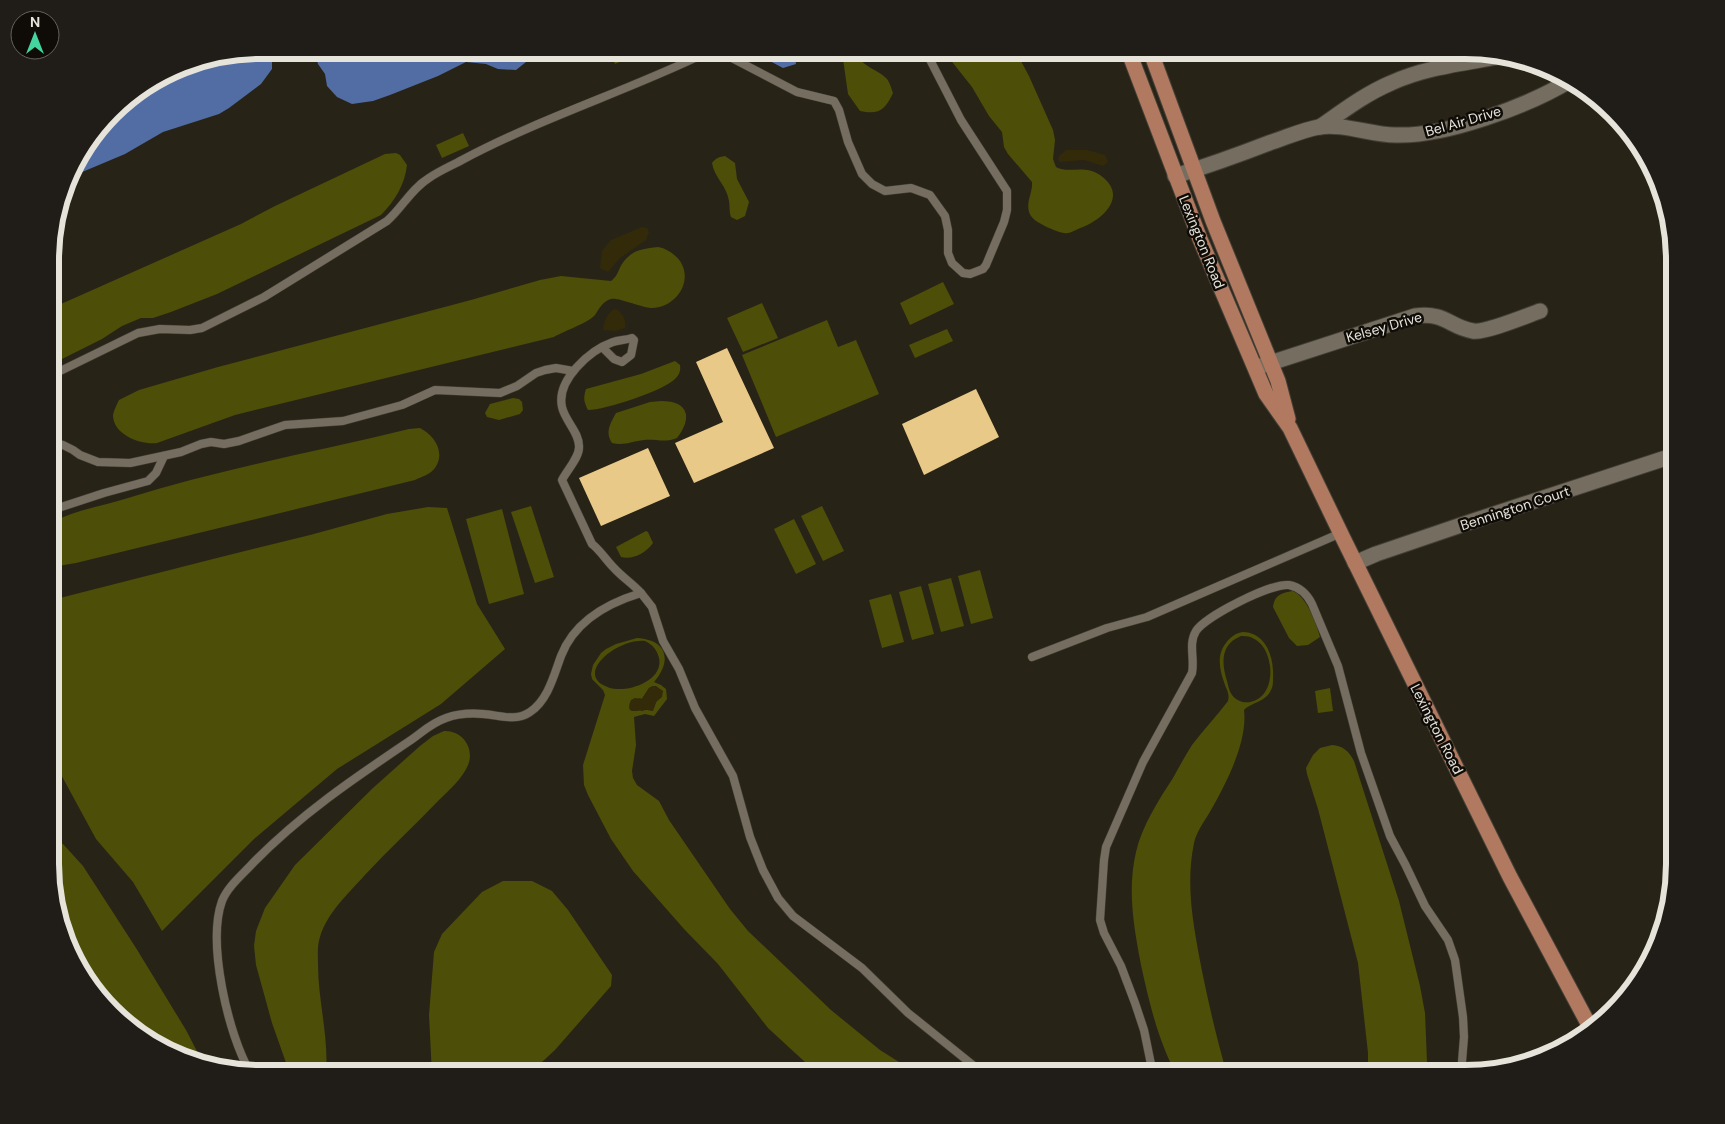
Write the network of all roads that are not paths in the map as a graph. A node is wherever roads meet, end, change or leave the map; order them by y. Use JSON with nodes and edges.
{"nodes":[{"id":1,"x":693,"y":59,"type":"edge"},
{"id":2,"x":734,"y":59,"type":"edge"},
{"id":3,"x":930,"y":59,"type":"edge"},
{"id":4,"x":1131,"y":59,"type":"edge"},
{"id":5,"x":1153,"y":59,"type":"edge"},
{"id":6,"x":1484,"y":59,"type":"edge"},
{"id":7,"x":1563,"y":84,"type":"edge"},
{"id":8,"x":1320,"y":127,"type":"junction"},
{"id":9,"x":1194,"y":170,"type":"junction"},
{"id":10,"x":1175,"y":176,"type":"junction"},
{"id":11,"x":1540,"y":311,"type":"dead end"},
{"id":12,"x":603,"y":348,"type":"dead end"},
{"id":13,"x":1271,"y":363,"type":"junction"},
{"id":14,"x":1255,"y":368,"type":"junction"},
{"id":15,"x":573,"y":371,"type":"junction"},
{"id":16,"x":59,"y":372,"type":"edge"},
{"id":17,"x":1290,"y":428,"type":"junction"},
{"id":18,"x":59,"y":445,"type":"edge"},
{"id":19,"x":164,"y":456,"type":"junction"},
{"id":20,"x":1666,"y":457,"type":"edge"},
{"id":21,"x":59,"y":508,"type":"edge"},
{"id":22,"x":1341,"y":533,"type":"junction"},
{"id":23,"x":1356,"y":564,"type":"junction"},
{"id":24,"x":641,"y":593,"type":"junction"},
{"id":25,"x":1032,"y":657,"type":"dead end"},
{"id":26,"x":1588,"y":1023,"type":"edge"},
{"id":27,"x":247,"y":1065,"type":"edge"},
{"id":28,"x":973,"y":1065,"type":"edge"},
{"id":29,"x":1151,"y":1065,"type":"edge"},
{"id":30,"x":1462,"y":1065,"type":"edge"}],
"edges":[{"from":1,"to":16,"type":"lane"},
{"from":2,"to":3,"type":"lane"},
{"from":4,"to":10,"type":"main road","name":"Lexington Road"},
{"from":5,"to":9,"type":"main road","name":"Lexington Road"},
{"from":6,"to":8,"type":"street","name":"Bel Air Drive"},
{"from":7,"to":8,"type":"street","name":"Bel Air Drive"},
{"from":8,"to":9,"type":"street","name":"Bel Air Drive"},
{"from":9,"to":10,"type":"street","name":"Bel Air Drive"},
{"from":9,"to":13,"type":"main road","name":"Lexington Road"},
{"from":10,"to":14,"type":"main road","name":"Lexington Road"},
{"from":11,"to":13,"type":"street","name":"Kelsey Drive"},
{"from":12,"to":15,"type":"lane"},
{"from":13,"to":14,"type":"street","name":"Kelsey Drive"},
{"from":13,"to":17,"type":"main road","name":"Lexington Road"},
{"from":14,"to":17,"type":"main road","name":"Lexington Road"},
{"from":15,"to":19,"type":"lane"},
{"from":15,"to":24,"type":"lane"},
{"from":17,"to":22,"type":"main road","name":"Lexington Road"},
{"from":18,"to":19,"type":"lane"},
{"from":19,"to":21,"type":"lane"},
{"from":20,"to":23,"type":"street","name":"Bennington Court"},
{"from":22,"to":23,"type":"main road","name":"Lexington Road"},
{"from":22,"to":25,"type":"lane"},
{"from":23,"to":26,"type":"main road","name":"Lexington Road"},
{"from":24,"to":27,"type":"lane"},
{"from":24,"to":28,"type":"lane"},
{"from":29,"to":30,"type":"lane"}]}
